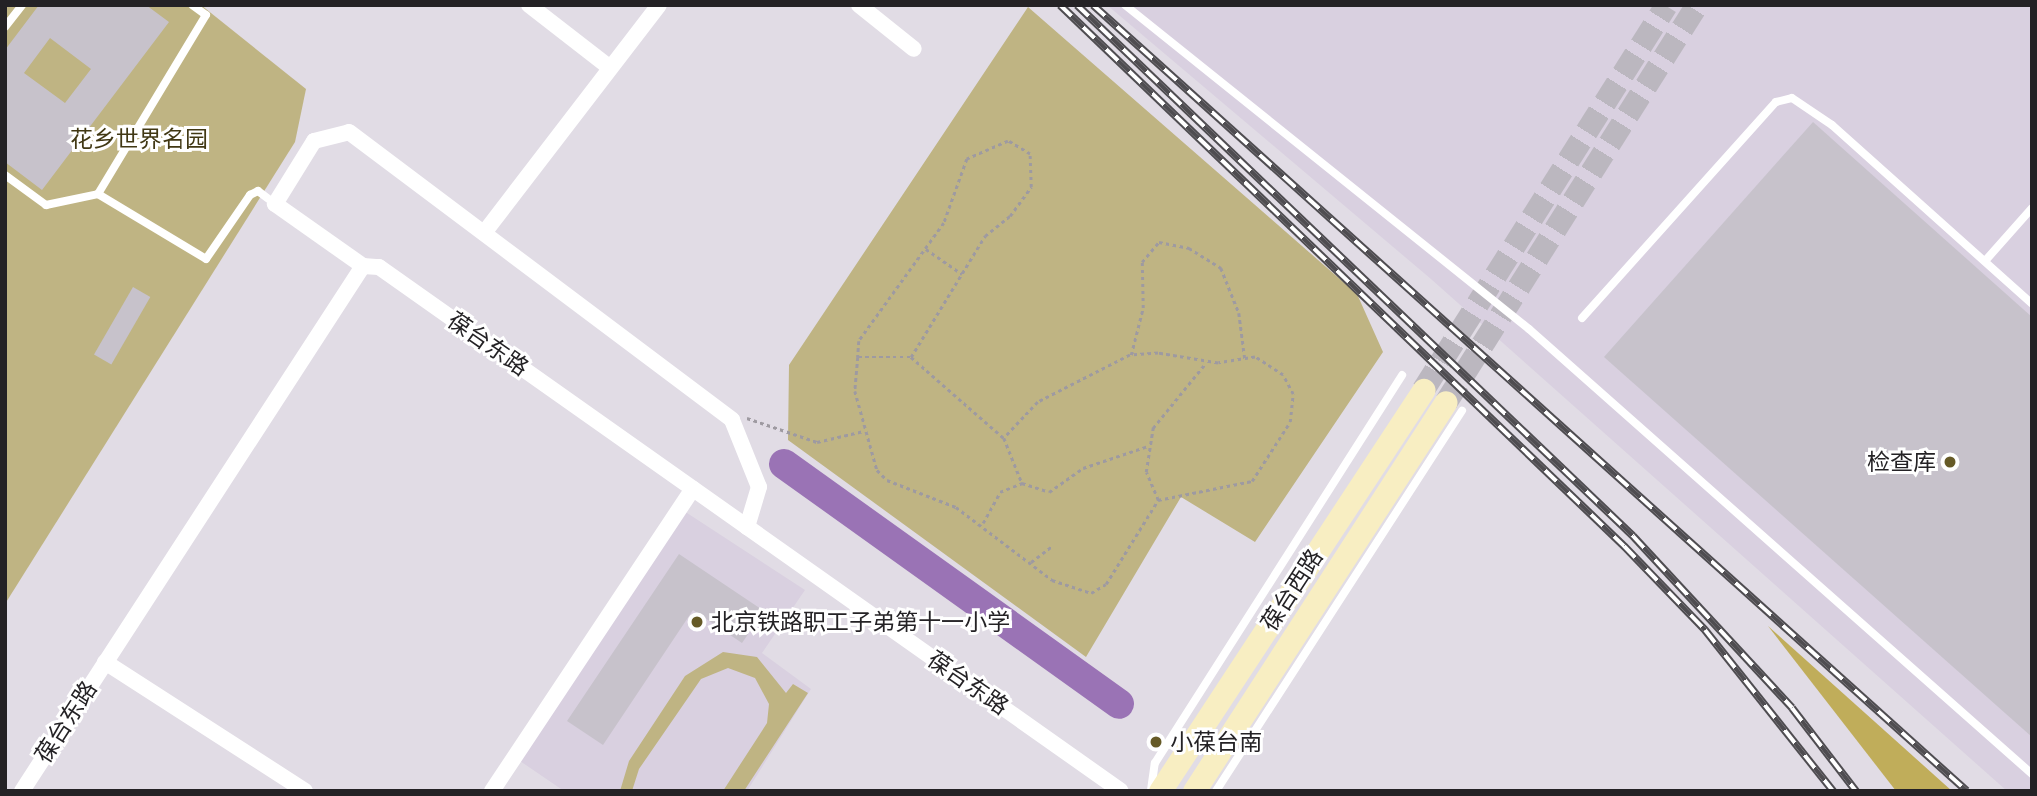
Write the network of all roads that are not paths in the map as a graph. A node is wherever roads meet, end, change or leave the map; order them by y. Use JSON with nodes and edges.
{"nodes":[{"id":1,"x":22,"y":5,"type":"edge"},
{"id":2,"x":192,"y":5,"type":"edge"},
{"id":3,"x":529,"y":5,"type":"edge"},
{"id":4,"x":659,"y":5,"type":"edge"},
{"id":5,"x":859,"y":5,"type":"edge"},
{"id":6,"x":1125,"y":5,"type":"edge"},
{"id":7,"x":5,"y":27,"type":"edge"},
{"id":8,"x":914,"y":49,"type":"dead end"},
{"id":9,"x":608,"y":67,"type":"junction"},
{"id":10,"x":5,"y":175,"type":"edge"},
{"id":11,"x":97,"y":194,"type":"junction"},
{"id":12,"x":275,"y":204,"type":"junction"},
{"id":13,"x":2032,"y":208,"type":"edge"},
{"id":14,"x":484,"y":233,"type":"junction"},
{"id":15,"x":1985,"y":261,"type":"junction"},
{"id":16,"x":363,"y":266,"type":"junction"},
{"id":17,"x":2032,"y":304,"type":"edge"},
{"id":18,"x":1582,"y":318,"type":"dead end"},
{"id":19,"x":1402,"y":375,"type":"dead end"},
{"id":20,"x":1423,"y":390,"type":"tunnel mouth"},
{"id":21,"x":1454,"y":407,"type":"joint"},
{"id":22,"x":693,"y":489,"type":"junction"},
{"id":23,"x":747,"y":527,"type":"junction"},
{"id":24,"x":105,"y":662,"type":"junction"},
{"id":25,"x":2032,"y":774,"type":"edge"},
{"id":26,"x":22,"y":791,"type":"edge"},
{"id":27,"x":305,"y":791,"type":"edge"},
{"id":28,"x":492,"y":791,"type":"edge"},
{"id":29,"x":1121,"y":791,"type":"edge"},
{"id":30,"x":1151,"y":791,"type":"edge"},
{"id":31,"x":1160,"y":791,"type":"edge"},
{"id":32,"x":1194,"y":791,"type":"edge"},
{"id":33,"x":1216,"y":791,"type":"edge"}],
"edges":[{"from":1,"to":7,"type":"lane"},
{"from":2,"to":11,"type":"lane"},
{"from":3,"to":9,"type":"street"},
{"from":4,"to":9,"type":"street"},
{"from":5,"to":8,"type":"street"},
{"from":6,"to":25,"type":"lane"},
{"from":9,"to":14,"type":"street"},
{"from":10,"to":11,"type":"lane"},
{"from":11,"to":12,"type":"lane"},
{"from":12,"to":14,"type":"street"},
{"from":12,"to":16,"type":"street"},
{"from":13,"to":15,"type":"lane"},
{"from":14,"to":23,"type":"street"},
{"from":15,"to":17,"type":"lane"},
{"from":15,"to":18,"type":"lane"},
{"from":16,"to":22,"type":"street","name":"葆台东路"},
{"from":16,"to":24,"type":"street","name":"葆台东路"},
{"from":19,"to":30,"type":"lane"},
{"from":20,"to":31,"type":"street","name":"葆台西路"},
{"from":21,"to":32,"type":"street","name":"葆台西路"},
{"from":21,"to":33,"type":"lane"},
{"from":22,"to":23,"type":"street","name":"葆台东路"},
{"from":22,"to":28,"type":"street"},
{"from":23,"to":29,"type":"street","name":"葆台东路"},
{"from":24,"to":26,"type":"street","name":"葆台东路"},
{"from":24,"to":27,"type":"street"}]}
